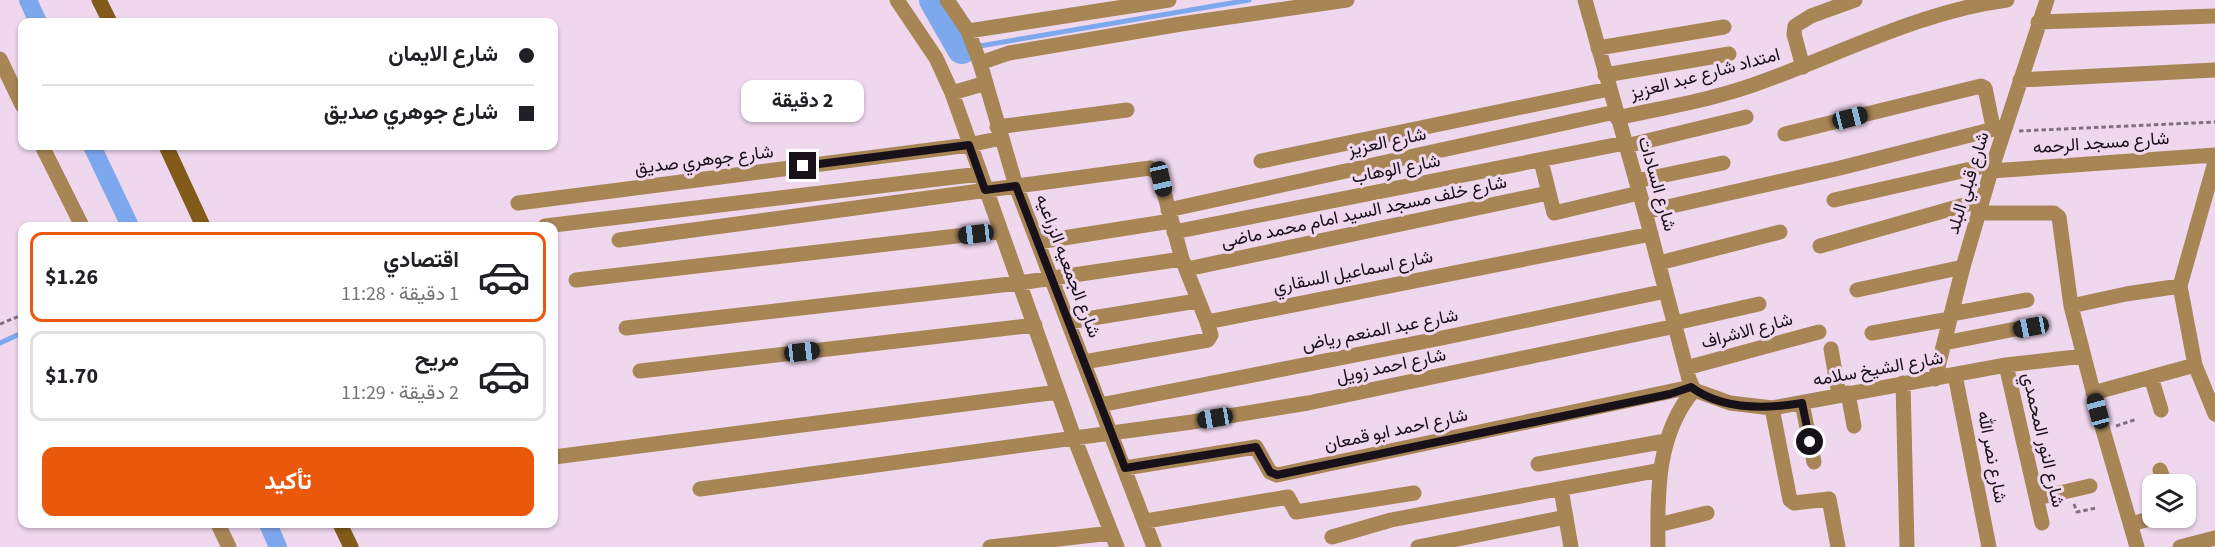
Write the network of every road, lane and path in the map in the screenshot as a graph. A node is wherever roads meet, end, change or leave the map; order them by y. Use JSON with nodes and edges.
{"nodes":[{"id":1,"x":99,"y":0,"type":"edge"},
{"id":2,"x":897,"y":0,"type":"edge"},
{"id":3,"x":947,"y":0,"type":"edge"},
{"id":4,"x":1169,"y":0,"type":"edge"},
{"id":5,"x":1347,"y":0,"type":"edge"},
{"id":6,"x":1585,"y":0,"type":"edge"},
{"id":7,"x":1855,"y":0,"type":"edge"},
{"id":8,"x":2007,"y":0,"type":"edge"},
{"id":9,"x":2047,"y":0,"type":"edge"},
{"id":10,"x":2215,"y":16,"type":"edge"},
{"id":11,"x":108,"y":18,"type":"edge"},
{"id":12,"x":2038,"y":22,"type":"junction"},
{"id":13,"x":1724,"y":27,"type":"dead end"},
{"id":14,"x":968,"y":31,"type":"junction"},
{"id":15,"x":1598,"y":48,"type":"junction"},
{"id":16,"x":1730,"y":54,"type":"dead end"},
{"id":17,"x":0,"y":59,"type":"edge"},
{"id":18,"x":980,"y":63,"type":"junction"},
{"id":19,"x":1803,"y":67,"type":"junction"},
{"id":20,"x":2215,"y":70,"type":"edge"},
{"id":21,"x":2020,"y":80,"type":"junction"},
{"id":22,"x":1607,"y":82,"type":"junction"},
{"id":23,"x":986,"y":83,"type":"junction"},
{"id":24,"x":952,"y":93,"type":"junction"},
{"id":25,"x":18,"y":97,"type":"edge"},
{"id":26,"x":1127,"y":110,"type":"dead end"},
{"id":27,"x":1616,"y":115,"type":"junction"},
{"id":28,"x":1746,"y":117,"type":"dead end"},
{"id":29,"x":2215,"y":122,"type":"edge"},
{"id":30,"x":2001,"y":128,"type":"junction"},
{"id":31,"x":999,"y":133,"type":"junction"},
{"id":32,"x":1785,"y":134,"type":"dead end"},
{"id":33,"x":969,"y":145,"type":"junction"},
{"id":34,"x":1626,"y":145,"type":"junction"},
{"id":35,"x":44,"y":150,"type":"edge"},
{"id":36,"x":168,"y":150,"type":"edge"},
{"id":37,"x":2215,"y":155,"type":"edge"},
{"id":38,"x":1262,"y":161,"type":"dead end"},
{"id":39,"x":1541,"y":161,"type":"junction"},
{"id":40,"x":2215,"y":162,"type":"edge"},
{"id":41,"x":1723,"y":163,"type":"dead end"},
{"id":42,"x":1992,"y":167,"type":"junction"},
{"id":43,"x":980,"y":174,"type":"junction"},
{"id":44,"x":1016,"y":186,"type":"junction"},
{"id":45,"x":1638,"y":187,"type":"junction"},
{"id":46,"x":985,"y":190,"type":"junction"},
{"id":47,"x":1548,"y":193,"type":"junction"},
{"id":48,"x":1834,"y":200,"type":"dead end"},
{"id":49,"x":518,"y":203,"type":"dead end"},
{"id":50,"x":1980,"y":206,"type":"junction"},
{"id":51,"x":1645,"y":212,"type":"junction"},
{"id":52,"x":1171,"y":221,"type":"junction"},
{"id":53,"x":80,"y":222,"type":"edge"},
{"id":54,"x":201,"y":222,"type":"edge"},
{"id":55,"x":558,"y":224,"type":"edge"},
{"id":56,"x":1000,"y":231,"type":"junction"},
{"id":57,"x":1780,"y":232,"type":"dead end"},
{"id":58,"x":1651,"y":234,"type":"junction"},
{"id":59,"x":619,"y":240,"type":"dead end"},
{"id":60,"x":1038,"y":242,"type":"junction"},
{"id":61,"x":1820,"y":246,"type":"dead end"},
{"id":62,"x":1659,"y":262,"type":"junction"},
{"id":63,"x":1185,"y":264,"type":"junction"},
{"id":64,"x":1963,"y":267,"type":"junction"},
{"id":65,"x":1051,"y":279,"type":"junction"},
{"id":66,"x":576,"y":280,"type":"dead end"},
{"id":67,"x":1019,"y":283,"type":"junction"},
{"id":68,"x":2180,"y":286,"type":"junction"},
{"id":69,"x":1857,"y":290,"type":"dead end"},
{"id":70,"x":1666,"y":291,"type":"junction"},
{"id":71,"x":2028,"y":300,"type":"dead end"},
{"id":72,"x":1197,"y":301,"type":"junction"},
{"id":73,"x":1759,"y":304,"type":"dead end"},
{"id":74,"x":2071,"y":306,"type":"junction"},
{"id":75,"x":1951,"y":316,"type":"junction"},
{"id":76,"x":18,"y":317,"type":"edge"},
{"id":77,"x":1068,"y":322,"type":"junction"},
{"id":78,"x":1207,"y":322,"type":"junction"},
{"id":79,"x":0,"y":324,"type":"edge"},
{"id":80,"x":1035,"y":325,"type":"junction"},
{"id":81,"x":1676,"y":325,"type":"junction"},
{"id":82,"x":2031,"y":327,"type":"dead end"},
{"id":83,"x":626,"y":328,"type":"dead end"},
{"id":84,"x":1819,"y":332,"type":"dead end"},
{"id":85,"x":1872,"y":333,"type":"dead end"},
{"id":86,"x":1944,"y":343,"type":"junction"},
{"id":87,"x":1831,"y":349,"type":"dead end"},
{"id":88,"x":2084,"y":356,"type":"junction"},
{"id":89,"x":1084,"y":362,"type":"junction"},
{"id":90,"x":2195,"y":364,"type":"junction"},
{"id":91,"x":2006,"y":365,"type":"junction"},
{"id":92,"x":640,"y":371,"type":"dead end"},
{"id":93,"x":1955,"y":375,"type":"junction"},
{"id":94,"x":2151,"y":377,"type":"junction"},
{"id":95,"x":1935,"y":379,"type":"junction"},
{"id":96,"x":1690,"y":381,"type":"junction"},
{"id":97,"x":1903,"y":383,"type":"junction"},
{"id":98,"x":1058,"y":392,"type":"junction"},
{"id":99,"x":2093,"y":393,"type":"junction"},
{"id":100,"x":1843,"y":394,"type":"junction"},
{"id":101,"x":1802,"y":403,"type":"junction"},
{"id":102,"x":1100,"y":405,"type":"junction"},
{"id":103,"x":1772,"y":408,"type":"junction"},
{"id":104,"x":2161,"y":410,"type":"dead end"},
{"id":105,"x":2215,"y":414,"type":"edge"},
{"id":106,"x":2137,"y":419,"type":"dead end"},
{"id":107,"x":1854,"y":426,"type":"dead end"},
{"id":108,"x":2103,"y":430,"type":"junction"},
{"id":109,"x":1111,"y":432,"type":"junction"},
{"id":110,"x":1075,"y":440,"type":"junction"},
{"id":111,"x":1666,"y":441,"type":"junction"},
{"id":112,"x":558,"y":457,"type":"edge"},
{"id":113,"x":1814,"y":462,"type":"dead end"},
{"id":114,"x":1538,"y":464,"type":"dead end"},
{"id":115,"x":1125,"y":468,"type":"junction"},
{"id":116,"x":1661,"y":470,"type":"junction"},
{"id":117,"x":2090,"y":486,"type":"dead end"},
{"id":118,"x":700,"y":489,"type":"dead end"},
{"id":119,"x":1561,"y":489,"type":"junction"},
{"id":120,"x":1414,"y":493,"type":"dead end"},
{"id":121,"x":2037,"y":498,"type":"junction"},
{"id":122,"x":1707,"y":513,"type":"dead end"},
{"id":123,"x":1566,"y":517,"type":"junction"},
{"id":124,"x":1146,"y":521,"type":"junction"},
{"id":125,"x":2142,"y":521,"type":"edge"},
{"id":126,"x":2042,"y":523,"type":"dead end"},
{"id":127,"x":2131,"y":524,"type":"junction"},
{"id":128,"x":1658,"y":525,"type":"junction"},
{"id":129,"x":221,"y":528,"type":"edge"},
{"id":130,"x":342,"y":528,"type":"edge"},
{"id":131,"x":1332,"y":537,"type":"dead end"},
{"id":132,"x":2215,"y":538,"type":"edge"},
{"id":133,"x":1114,"y":540,"type":"edge"},
{"id":134,"x":229,"y":547,"type":"edge"},
{"id":135,"x":351,"y":547,"type":"edge"},
{"id":136,"x":990,"y":547,"type":"edge"},
{"id":137,"x":1154,"y":547,"type":"edge"},
{"id":138,"x":1418,"y":547,"type":"edge"},
{"id":139,"x":1571,"y":547,"type":"edge"},
{"id":140,"x":1658,"y":547,"type":"edge"},
{"id":141,"x":1838,"y":547,"type":"edge"},
{"id":142,"x":1907,"y":547,"type":"edge"},
{"id":143,"x":1989,"y":547,"type":"edge"},
{"id":144,"x":2137,"y":547,"type":"edge"},
{"id":145,"x":2180,"y":547,"type":"edge"}],
"edges":[{"from":1,"to":11,"type":"street"},
{"from":2,"to":24,"type":"street"},
{"from":3,"to":14,"type":"street","name":"شارع الجمعيه الزراعيه"},
{"from":4,"to":14,"type":"street"},
{"from":5,"to":18,"type":"street"},
{"from":6,"to":15,"type":"street","name":"شارع السادات"},
{"from":7,"to":19,"type":"street"},
{"from":8,"to":19,"type":"street","name":"امتداد شارع عبد العزيز"},
{"from":9,"to":12,"type":"street","name":"شارع قبلي البلد"},
{"from":10,"to":12,"type":"street"},
{"from":12,"to":21,"type":"street","name":"شارع قبلي البلد"},
{"from":13,"to":15,"type":"street"},
{"from":14,"to":18,"type":"street","name":"شارع الجمعيه الزراعيه"},
{"from":15,"to":22,"type":"street","name":"شارع السادات"},
{"from":16,"to":22,"type":"street"},
{"from":17,"to":25,"type":"street"},
{"from":18,"to":23,"type":"street","name":"شارع الجمعيه الزراعيه"},
{"from":19,"to":27,"type":"street","name":"امتداد شارع عبد العزيز"},
{"from":20,"to":21,"type":"street"},
{"from":21,"to":30,"type":"street","name":"شارع قبلي البلد"},
{"from":22,"to":27,"type":"street","name":"شارع السادات"},
{"from":22,"to":38,"type":"street"},
{"from":23,"to":24,"type":"street"},
{"from":23,"to":31,"type":"street","name":"شارع الجمعيه الزراعيه"},
{"from":24,"to":33,"type":"street"},
{"from":26,"to":31,"type":"street","name":"شارع جوهري صديق"},
{"from":27,"to":34,"type":"street","name":"شارع السادات"},
{"from":27,"to":52,"type":"street","name":"شارع العزيز"},
{"from":28,"to":34,"type":"street","name":"شارع الوهاب"},
{"from":29,"to":30,"type":"path"},
{"from":30,"to":32,"type":"street"},
{"from":30,"to":42,"type":"street","name":"شارع قبلي البلد"},
{"from":30,"to":51,"type":"street"},
{"from":31,"to":33,"type":"street","name":"شارع جوهري صديق"},
{"from":31,"to":44,"type":"street","name":"شارع الجمعيه الزراعيه"},
{"from":33,"to":43,"type":"street"},
{"from":33,"to":49,"type":"street","name":"شارع جوهري صديق"},
{"from":34,"to":39,"type":"street","name":"شارع الوهاب"},
{"from":34,"to":45,"type":"street","name":"شارع السادات"},
{"from":35,"to":53,"type":"street"},
{"from":36,"to":54,"type":"street"},
{"from":37,"to":42,"type":"street","name":"شارع مسجد الرحمه"},
{"from":39,"to":47,"type":"street"},
{"from":39,"to":52,"type":"street","name":"شارع الوهاب"},
{"from":40,"to":68,"type":"street"},
{"from":41,"to":45,"type":"street"},
{"from":42,"to":48,"type":"street","name":"شارع مسجد الرحمه"},
{"from":42,"to":50,"type":"street","name":"شارع قبلي البلد"},
{"from":43,"to":46,"type":"street"},
{"from":43,"to":55,"type":"street"},
{"from":44,"to":46,"type":"street"},
{"from":44,"to":52,"type":"street"},
{"from":44,"to":60,"type":"street","name":"شارع الجمعيه الزراعيه"},
{"from":45,"to":47,"type":"street"},
{"from":45,"to":51,"type":"street","name":"شارع السادات"},
{"from":46,"to":56,"type":"street"},
{"from":46,"to":59,"type":"street"},
{"from":47,"to":63,"type":"street","name":"شارع خلف مسجد السيد امام محمد ماضى"},
{"from":50,"to":61,"type":"street"},
{"from":50,"to":64,"type":"street","name":"شارع قبلي البلد"},
{"from":50,"to":74,"type":"street"},
{"from":51,"to":58,"type":"street","name":"شارع السادات"},
{"from":52,"to":60,"type":"street","name":"شارع العزيز"},
{"from":52,"to":63,"type":"street"},
{"from":56,"to":66,"type":"street"},
{"from":56,"to":67,"type":"street"},
{"from":57,"to":62,"type":"street"},
{"from":58,"to":62,"type":"street","name":"شارع السادات"},
{"from":58,"to":78,"type":"street","name":"شارع اسماعيل السقاري"},
{"from":60,"to":65,"type":"street","name":"شارع الجمعيه الزراعيه"},
{"from":62,"to":70,"type":"street","name":"شارع السادات"},
{"from":63,"to":65,"type":"street","name":"شارع خلف مسجد السيد امام محمد ماضى"},
{"from":63,"to":72,"type":"street"},
{"from":64,"to":69,"type":"street"},
{"from":64,"to":75,"type":"street","name":"شارع قبلي البلد"},
{"from":65,"to":67,"type":"street","name":"شارع خلف مسجد السيد امام محمد ماضى"},
{"from":65,"to":77,"type":"street","name":"شارع الجمعيه الزراعيه"},
{"from":67,"to":80,"type":"street"},
{"from":67,"to":83,"type":"street","name":"شارع خلف مسجد السيد امام محمد ماضى"},
{"from":68,"to":74,"type":"street"},
{"from":68,"to":90,"type":"street"},
{"from":70,"to":81,"type":"street","name":"شارع السادات"},
{"from":70,"to":102,"type":"street","name":"شارع عبد المنعم رياض"},
{"from":71,"to":75,"type":"street"},
{"from":72,"to":77,"type":"street"},
{"from":72,"to":78,"type":"street"},
{"from":73,"to":81,"type":"street","name":"شارع احمد زويل"},
{"from":74,"to":88,"type":"street"},
{"from":75,"to":85,"type":"street"},
{"from":75,"to":86,"type":"street","name":"شارع قبلي البلد"},
{"from":76,"to":79,"type":"path"},
{"from":77,"to":89,"type":"street","name":"شارع الجمعيه الزراعيه"},
{"from":78,"to":89,"type":"street"},
{"from":80,"to":92,"type":"street"},
{"from":80,"to":98,"type":"street"},
{"from":81,"to":96,"type":"street","name":"شارع السادات"},
{"from":81,"to":109,"type":"street","name":"شارع احمد زويل"},
{"from":82,"to":86,"type":"street"},
{"from":84,"to":96,"type":"street","name":"شارع الاشراف"},
{"from":86,"to":95,"type":"street","name":"شارع قبلي البلد"},
{"from":87,"to":100,"type":"street"},
{"from":88,"to":91,"type":"street","name":"شارع الشيخ سلامه"},
{"from":88,"to":99,"type":"street"},
{"from":89,"to":102,"type":"street","name":"شارع الجمعيه الزراعيه"},
{"from":90,"to":94,"type":"street"},
{"from":90,"to":105,"type":"street"},
{"from":91,"to":93,"type":"street","name":"شارع الشيخ سلامه"},
{"from":91,"to":121,"type":"street","name":"شارع النور المحمدي"},
{"from":93,"to":95,"type":"street","name":"شارع الشيخ سلامه"},
{"from":93,"to":143,"type":"street","name":"شارع نصر الله"},
{"from":94,"to":99,"type":"street"},
{"from":94,"to":104,"type":"street"},
{"from":95,"to":97,"type":"street","name":"شارع الشيخ سلامه"},
{"from":96,"to":103,"type":"street","name":"شارع الشيخ سلامه"},
{"from":96,"to":111,"type":"street"},
{"from":96,"to":115,"type":"street","name":"شارع احمد ابو قمعان"},
{"from":97,"to":100,"type":"street","name":"شارع الشيخ سلامه"},
{"from":97,"to":142,"type":"street"},
{"from":98,"to":110,"type":"street"},
{"from":98,"to":112,"type":"street"},
{"from":99,"to":108,"type":"street"},
{"from":100,"to":101,"type":"street","name":"شارع الشيخ سلامه"},
{"from":100,"to":107,"type":"street"},
{"from":101,"to":103,"type":"street","name":"شارع الشيخ سلامه"},
{"from":101,"to":113,"type":"street"},
{"from":102,"to":109,"type":"street","name":"شارع الجمعيه الزراعيه"},
{"from":103,"to":141,"type":"street"},
{"from":106,"to":108,"type":"path"},
{"from":108,"to":127,"type":"street"},
{"from":109,"to":110,"type":"street","name":"شارع احمد زويل"},
{"from":109,"to":115,"type":"street","name":"شارع الجمعيه الزراعيه"},
{"from":110,"to":118,"type":"street","name":"شارع احمد زويل"},
{"from":110,"to":133,"type":"street"},
{"from":111,"to":114,"type":"street"},
{"from":111,"to":116,"type":"street"},
{"from":115,"to":124,"type":"street","name":"شارع الجمعيه الزراعيه"},
{"from":116,"to":119,"type":"street"},
{"from":116,"to":128,"type":"street"},
{"from":117,"to":121,"type":"street"},
{"from":119,"to":123,"type":"street"},
{"from":119,"to":131,"type":"street"},
{"from":120,"to":124,"type":"street"},
{"from":121,"to":126,"type":"street","name":"شارع النور المحمدي"},
{"from":122,"to":128,"type":"street"},
{"from":123,"to":138,"type":"street"},
{"from":123,"to":139,"type":"street"},
{"from":124,"to":137,"type":"street","name":"شارع الجمعيه الزراعيه"},
{"from":125,"to":127,"type":"street"},
{"from":127,"to":144,"type":"street"},
{"from":128,"to":140,"type":"street"},
{"from":129,"to":134,"type":"street"},
{"from":130,"to":135,"type":"street"},
{"from":132,"to":145,"type":"street"},
{"from":133,"to":136,"type":"street"}]}
